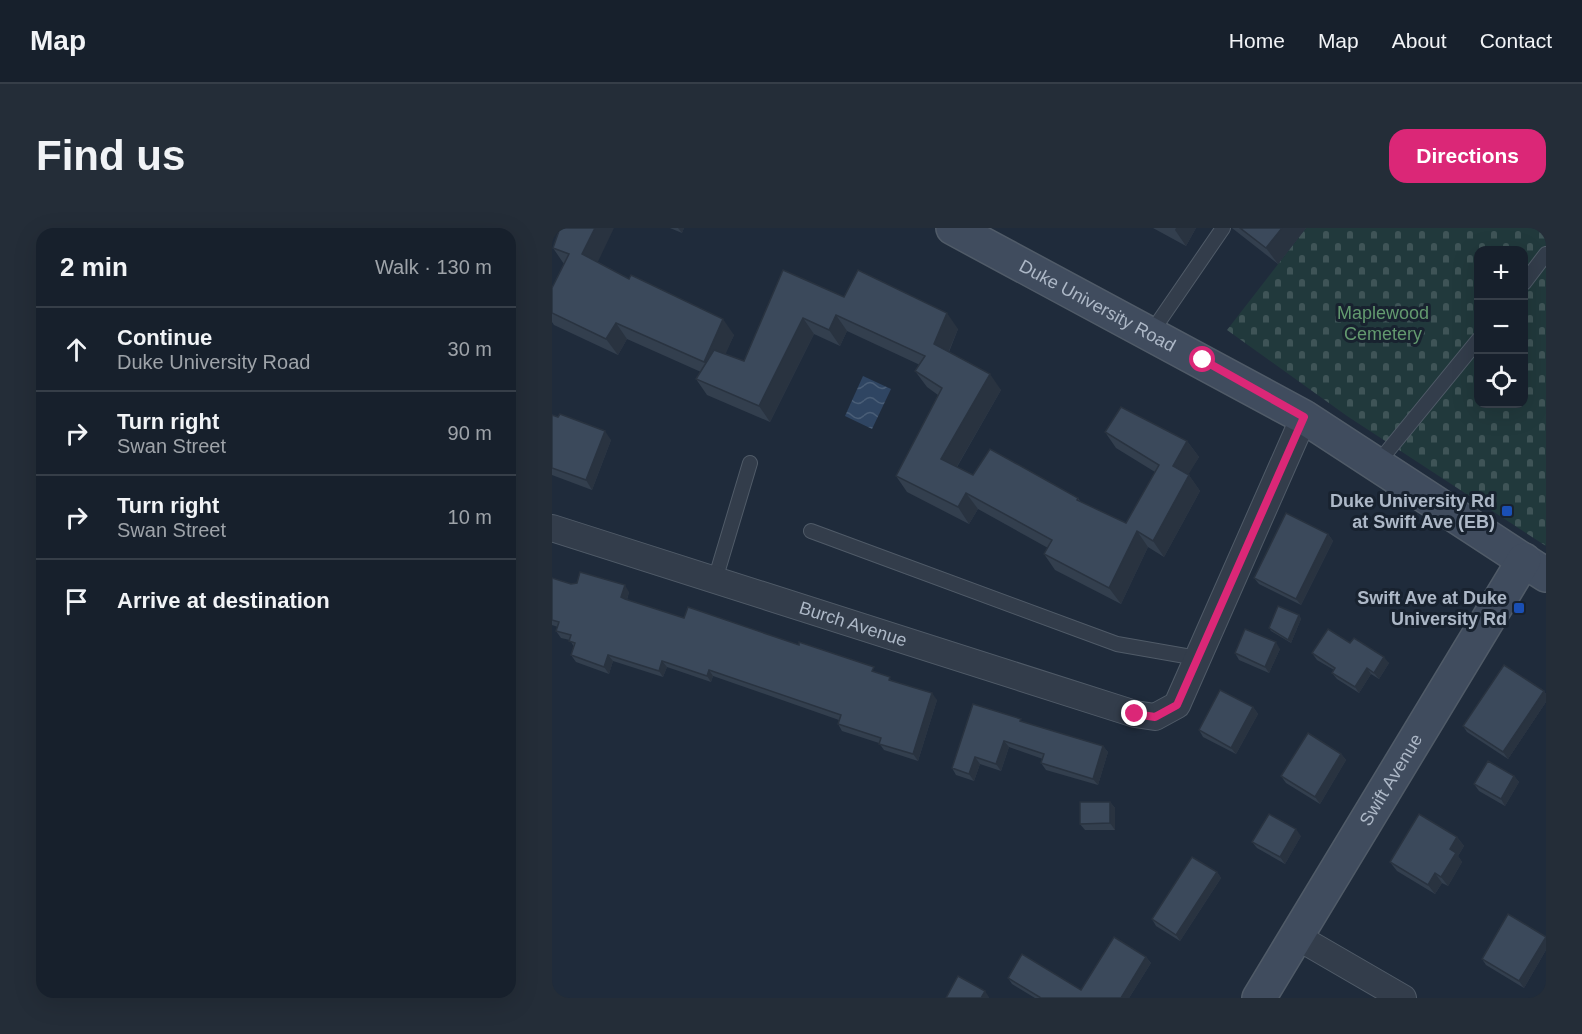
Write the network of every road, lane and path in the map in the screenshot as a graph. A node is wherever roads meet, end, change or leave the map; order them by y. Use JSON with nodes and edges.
{"nodes":[{"id":1,"x":953,"y":228,"type":"edge"},
{"id":2,"x":1224,"y":228,"type":"edge"},
{"id":3,"x":1546,"y":254,"type":"edge"},
{"id":4,"x":1528,"y":278,"type":"edge"},
{"id":5,"x":1151,"y":333,"type":"junction"},
{"id":6,"x":1474,"y":345,"type":"edge"},
{"id":7,"x":1304,"y":417,"type":"junction"},
{"id":8,"x":750,"y":463,"type":"dead end"},
{"id":9,"x":1377,"y":464,"type":"junction"},
{"id":10,"x":552,"y":528,"type":"edge"},
{"id":11,"x":811,"y":531,"type":"dead end"},
{"id":12,"x":1535,"y":568,"type":"edge"},
{"id":13,"x":715,"y":580,"type":"junction"},
{"id":14,"x":1197,"y":658,"type":"junction"},
{"id":15,"x":1296,"y":936,"type":"junction"},
{"id":16,"x":1259,"y":998,"type":"edge"},
{"id":17,"x":1403,"y":998,"type":"edge"}],
"edges":[{"from":1,"to":5,"type":"main road","name":"Duke University Road"},
{"from":2,"to":5,"type":"lane"},
{"from":3,"to":4,"type":"lane"},
{"from":5,"to":7,"type":"main road","name":"Duke University Road"},
{"from":6,"to":9,"type":"lane"},
{"from":7,"to":9,"type":"main road","name":"Duke University Road"},
{"from":7,"to":14,"type":"street"},
{"from":8,"to":13,"type":"lane"},
{"from":9,"to":12,"type":"main road","name":"Duke University Road"},
{"from":10,"to":13,"type":"street","name":"Burch Avenue"},
{"from":11,"to":14,"type":"lane"},
{"from":12,"to":15,"type":"main road","name":"Swift Avenue"},
{"from":13,"to":14,"type":"street","name":"Burch Avenue"},
{"from":15,"to":16,"type":"main road","name":"Swift Avenue"},
{"from":15,"to":17,"type":"street"}]}
